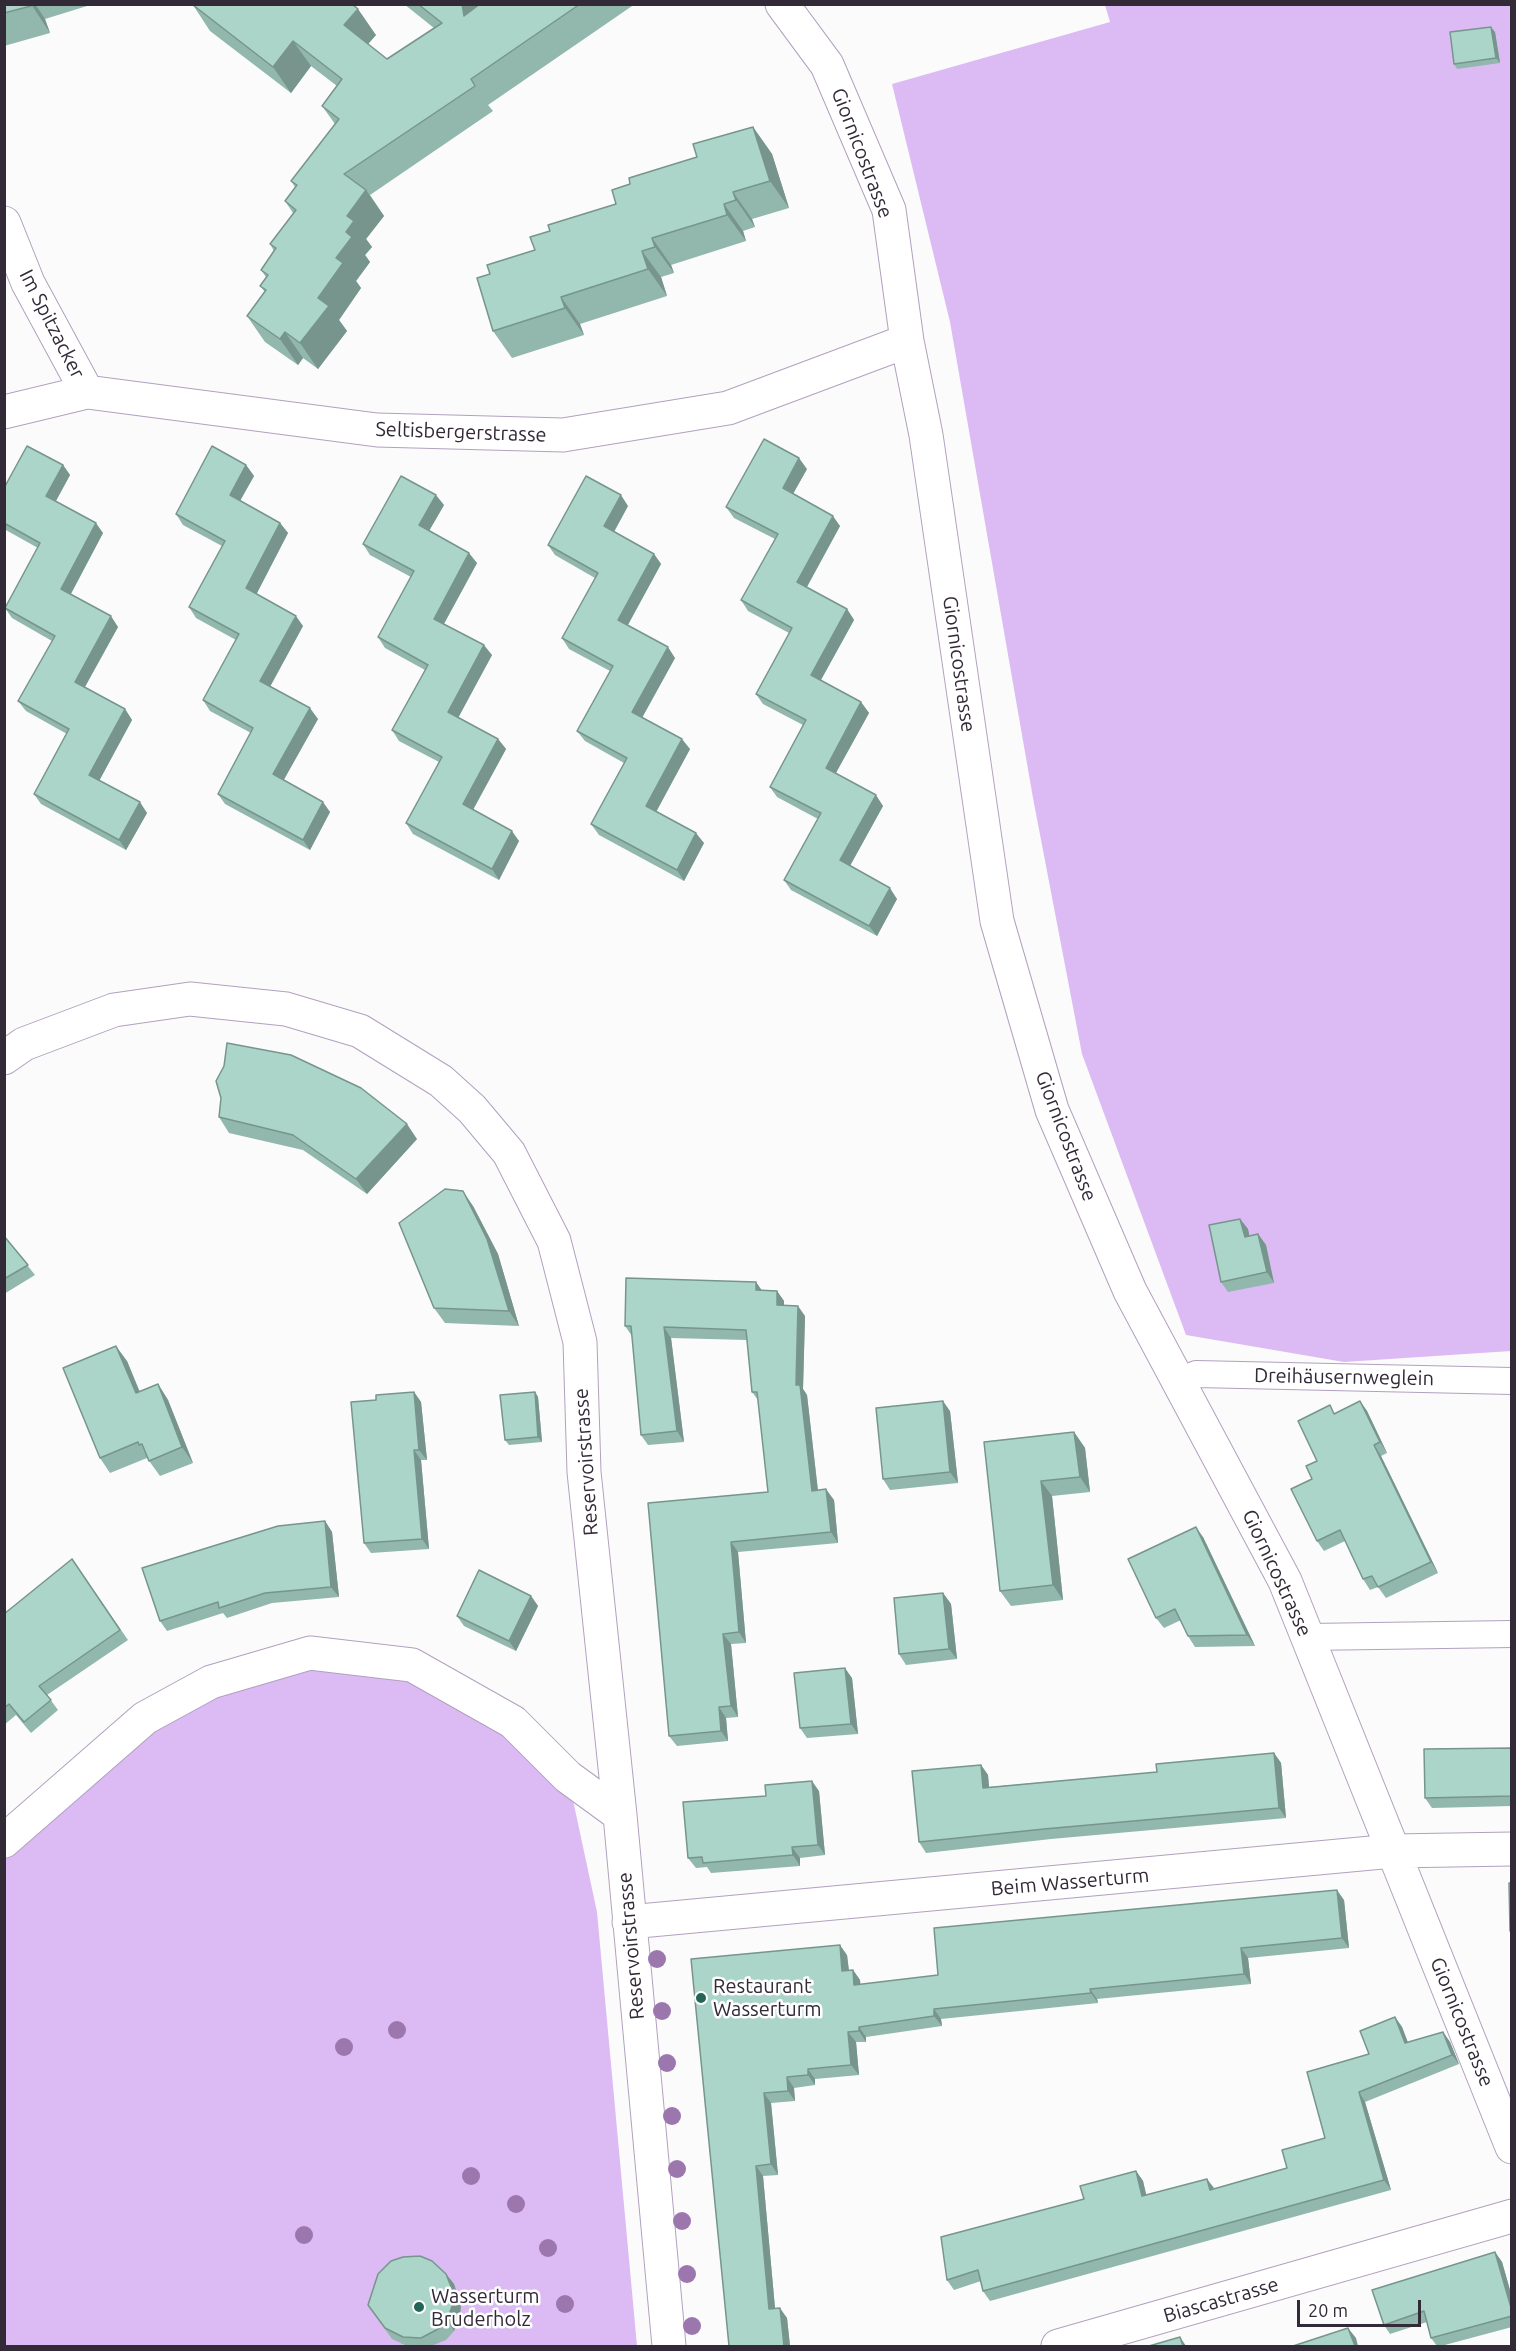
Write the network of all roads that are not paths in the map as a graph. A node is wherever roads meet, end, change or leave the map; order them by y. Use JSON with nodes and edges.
{"nodes":[{"id":1,"x":782,"y":4,"type":"edge"},
{"id":2,"x":4,"y":223,"type":"edge"},
{"id":3,"x":907,"y":341,"type":"junction"},
{"id":4,"x":87,"y":392,"type":"junction"},
{"id":5,"x":4,"y":412,"type":"edge"},
{"id":6,"x":4,"y":1058,"type":"edge"},
{"id":7,"x":1512,"y":1381,"type":"edge"},
{"id":8,"x":1178,"y":1382,"type":"junction"},
{"id":9,"x":1512,"y":1634,"type":"edge"},
{"id":10,"x":1308,"y":1637,"type":"junction"},
{"id":11,"x":620,"y":1815,"type":"junction"},
{"id":12,"x":7,"y":1835,"type":"edge"},
{"id":13,"x":1512,"y":1849,"type":"edge"},
{"id":14,"x":1393,"y":1851,"type":"junction"},
{"id":15,"x":629,"y":1922,"type":"junction"},
{"id":16,"x":1512,"y":2147,"type":"edge"},
{"id":17,"x":1512,"y":2216,"type":"edge"},
{"id":18,"x":1066,"y":2345,"type":"edge"},
{"id":19,"x":669,"y":2346,"type":"edge"}],
"edges":[{"from":1,"to":3,"type":"street","name":"Giornicostrasse"},
{"from":2,"to":4,"type":"street","name":"Im Spitzacker"},
{"from":3,"to":4,"type":"street","name":"Seltisbergerstrasse"},
{"from":3,"to":8,"type":"street","name":"Giornicostrasse"},
{"from":4,"to":5,"type":"street","name":"Seltisbergerstrasse"},
{"from":6,"to":11,"type":"street","name":"Reservoirstrasse"},
{"from":7,"to":8,"type":"lane","name":"Dreihäusernweglein"},
{"from":8,"to":10,"type":"street","name":"Giornicostrasse"},
{"from":9,"to":10,"type":"lane"},
{"from":10,"to":14,"type":"street","name":"Giornicostrasse"},
{"from":11,"to":12,"type":"street"},
{"from":11,"to":15,"type":"street","name":"Reservoirstrasse"},
{"from":13,"to":14,"type":"street","name":"Beim Wasserturm"},
{"from":14,"to":15,"type":"street","name":"Beim Wasserturm"},
{"from":14,"to":16,"type":"street","name":"Giornicostrasse"},
{"from":15,"to":19,"type":"street","name":"Reservoirstrasse"},
{"from":17,"to":18,"type":"street","name":"Biascastrasse"}]}
